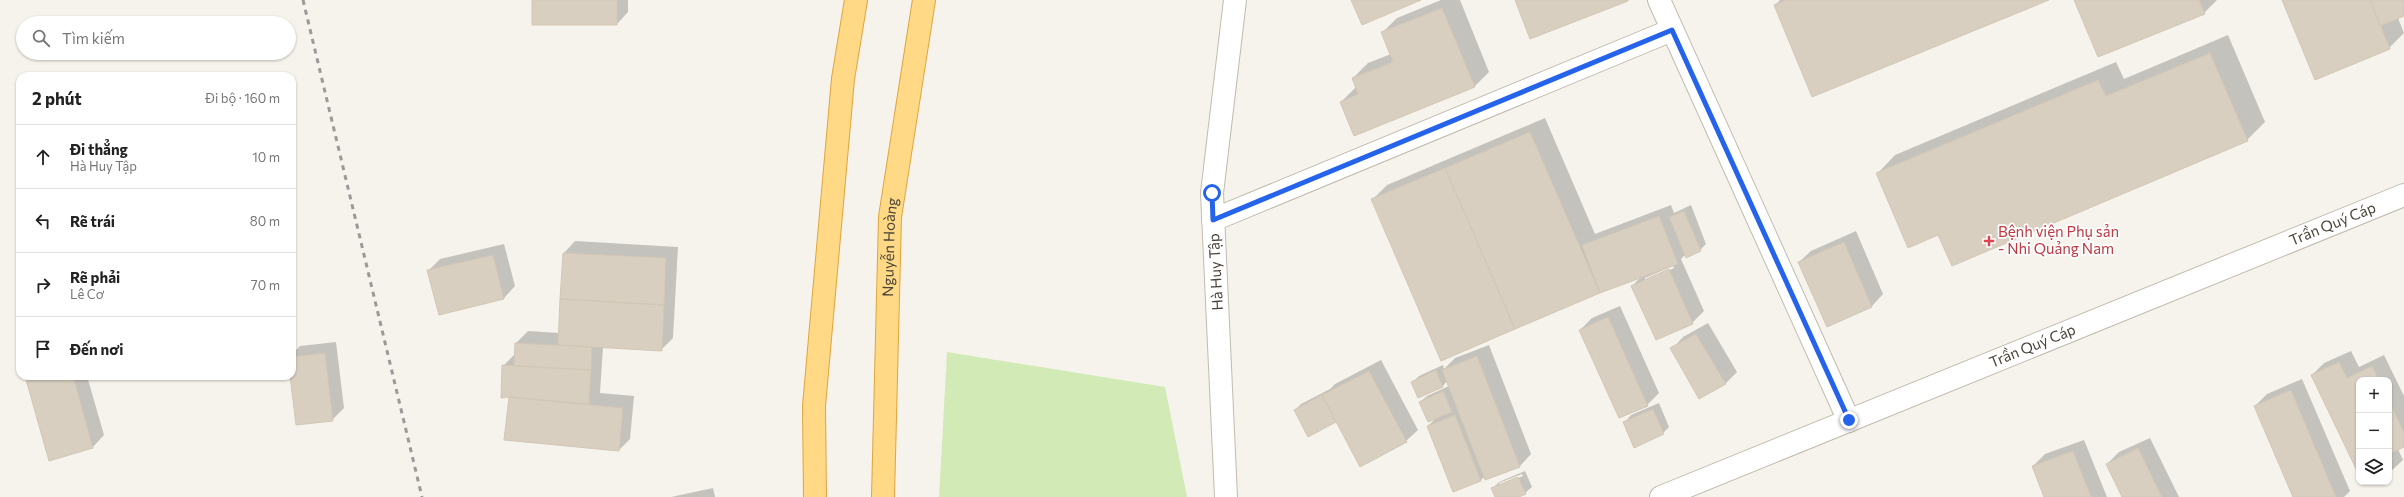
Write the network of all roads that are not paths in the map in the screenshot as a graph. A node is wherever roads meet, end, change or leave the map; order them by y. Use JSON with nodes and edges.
{"nodes":[{"id":1,"x":856,"y":0,"type":"edge"},
{"id":2,"x":924,"y":0,"type":"edge"},
{"id":3,"x":1235,"y":0,"type":"edge"},
{"id":4,"x":1659,"y":0,"type":"edge"},
{"id":5,"x":1672,"y":30,"type":"junction"},
{"id":6,"x":2404,"y":195,"type":"edge"},
{"id":7,"x":1213,"y":220,"type":"junction"},
{"id":8,"x":1849,"y":420,"type":"junction"},
{"id":9,"x":815,"y":497,"type":"edge"},
{"id":10,"x":883,"y":497,"type":"edge"},
{"id":11,"x":1226,"y":497,"type":"edge"},
{"id":12,"x":1661,"y":497,"type":"edge"}],
"edges":[{"from":1,"to":9,"type":"highway"},
{"from":2,"to":10,"type":"highway","name":"Nguyễn Hoàng"},
{"from":3,"to":7,"type":"street","name":"Hà Huy Tập"},
{"from":4,"to":5,"type":"street"},
{"from":5,"to":7,"type":"street"},
{"from":5,"to":8,"type":"street"},
{"from":6,"to":8,"type":"street","name":"Trần Quý Cáp"},
{"from":7,"to":11,"type":"street","name":"Hà Huy Tập"},
{"from":8,"to":12,"type":"street","name":"Trần Quý Cáp"}]}
